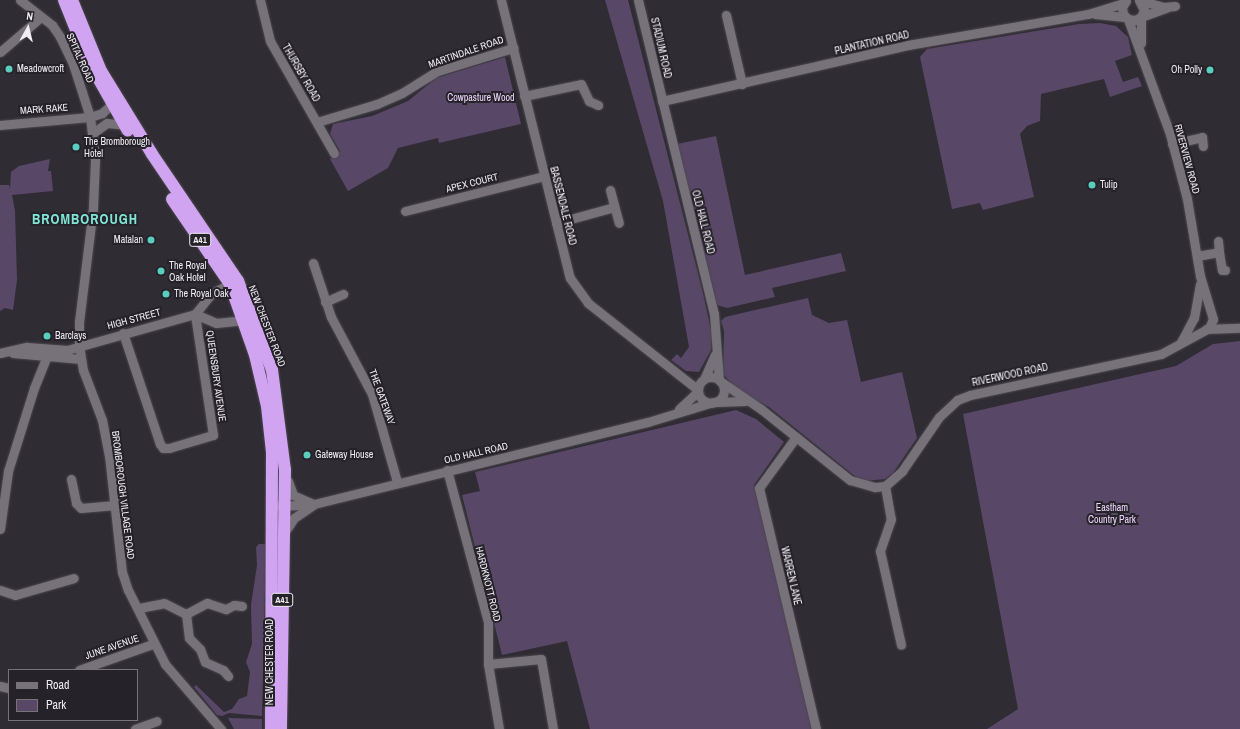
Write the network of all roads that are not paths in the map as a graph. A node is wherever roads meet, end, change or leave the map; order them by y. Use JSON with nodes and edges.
{"nodes":[{"id":1,"x":20,"y":0,"type":"edge"},
{"id":2,"x":64,"y":0,"type":"edge"},
{"id":3,"x":72,"y":0,"type":"edge"},
{"id":4,"x":260,"y":0,"type":"edge"},
{"id":5,"x":501,"y":0,"type":"edge"},
{"id":6,"x":638,"y":0,"type":"edge"},
{"id":7,"x":1139,"y":0,"type":"edge"},
{"id":8,"x":1125,"y":1,"type":"edge"},
{"id":9,"x":1088,"y":14,"type":"junction"},
{"id":10,"x":726,"y":15,"type":"dead end"},
{"id":11,"x":41,"y":17,"type":"junction"},
{"id":12,"x":1141,"y":17,"type":"junction"},
{"id":13,"x":1126,"y":18,"type":"junction"},
{"id":14,"x":512,"y":48,"type":"junction"},
{"id":15,"x":1140,"y":51,"type":"junction"},
{"id":16,"x":0,"y":52,"type":"edge"},
{"id":17,"x":742,"y":84,"type":"junction"},
{"id":18,"x":524,"y":96,"type":"junction"},
{"id":19,"x":662,"y":101,"type":"junction"},
{"id":20,"x":111,"y":105,"type":"junction"},
{"id":21,"x":598,"y":105,"type":"dead end"},
{"id":22,"x":90,"y":117,"type":"junction"},
{"id":23,"x":317,"y":122,"type":"junction"},
{"id":24,"x":0,"y":125,"type":"edge"},
{"id":25,"x":124,"y":125,"type":"junction"},
{"id":26,"x":93,"y":133,"type":"junction"},
{"id":27,"x":1172,"y":144,"type":"junction"},
{"id":28,"x":1203,"y":146,"type":"dead end"},
{"id":29,"x":334,"y":153,"type":"dead end"},
{"id":30,"x":544,"y":176,"type":"junction"},
{"id":31,"x":610,"y":190,"type":"dead end"},
{"id":32,"x":614,"y":207,"type":"junction"},
{"id":33,"x":405,"y":211,"type":"dead end"},
{"id":34,"x":556,"y":223,"type":"junction"},
{"id":35,"x":619,"y":223,"type":"dead end"},
{"id":36,"x":1218,"y":241,"type":"dead end"},
{"id":37,"x":1219,"y":252,"type":"junction"},
{"id":38,"x":1197,"y":256,"type":"junction"},
{"id":39,"x":314,"y":264,"type":"dead end"},
{"id":40,"x":1225,"y":270,"type":"dead end"},
{"id":41,"x":1200,"y":276,"type":"junction"},
{"id":42,"x":230,"y":284,"type":"junction"},
{"id":43,"x":343,"y":294,"type":"dead end"},
{"id":44,"x":325,"y":302,"type":"junction"},
{"id":45,"x":195,"y":314,"type":"junction"},
{"id":46,"x":1212,"y":316,"type":"junction"},
{"id":47,"x":1195,"y":317,"type":"junction"},
{"id":48,"x":243,"y":320,"type":"junction"},
{"id":49,"x":1240,"y":328,"type":"edge"},
{"id":50,"x":1206,"y":329,"type":"junction"},
{"id":51,"x":123,"y":333,"type":"junction"},
{"id":52,"x":79,"y":345,"type":"junction"},
{"id":53,"x":1175,"y":348,"type":"junction"},
{"id":54,"x":716,"y":349,"type":"junction"},
{"id":55,"x":44,"y":351,"type":"junction"},
{"id":56,"x":0,"y":353,"type":"edge"},
{"id":57,"x":81,"y":359,"type":"junction"},
{"id":58,"x":676,"y":372,"type":"junction"},
{"id":59,"x":704,"y":379,"type":"junction"},
{"id":60,"x":719,"y":380,"type":"junction"},
{"id":61,"x":698,"y":390,"type":"junction"},
{"id":62,"x":714,"y":402,"type":"junction"},
{"id":63,"x":748,"y":402,"type":"junction"},
{"id":64,"x":671,"y":415,"type":"junction"},
{"id":65,"x":796,"y":437,"type":"junction"},
{"id":66,"x":285,"y":470,"type":"junction"},
{"id":67,"x":447,"y":470,"type":"junction"},
{"id":68,"x":398,"y":482,"type":"junction"},
{"id":69,"x":75,"y":484,"type":"dead end"},
{"id":70,"x":885,"y":486,"type":"junction"},
{"id":71,"x":272,"y":501,"type":"junction"},
{"id":72,"x":314,"y":504,"type":"junction"},
{"id":73,"x":113,"y":505,"type":"junction"},
{"id":74,"x":284,"y":506,"type":"junction"},
{"id":75,"x":0,"y":529,"type":"edge"},
{"id":76,"x":284,"y":534,"type":"junction"},
{"id":77,"x":74,"y":578,"type":"dead end"},
{"id":78,"x":0,"y":590,"type":"edge"},
{"id":79,"x":236,"y":602,"type":"dead end"},
{"id":80,"x":139,"y":608,"type":"junction"},
{"id":81,"x":186,"y":614,"type":"junction"},
{"id":82,"x":153,"y":644,"type":"junction"},
{"id":83,"x":901,"y":645,"type":"dead end"},
{"id":84,"x":271,"y":663,"type":"junction"},
{"id":85,"x":488,"y":664,"type":"junction"},
{"id":86,"x":81,"y":669,"type":"edge"},
{"id":87,"x":227,"y":670,"type":"dead end"},
{"id":88,"x":157,"y":721,"type":"dead end"},
{"id":89,"x":135,"y":729,"type":"edge"},
{"id":90,"x":221,"y":729,"type":"edge"},
{"id":91,"x":271,"y":729,"type":"edge"},
{"id":92,"x":281,"y":729,"type":"edge"},
{"id":93,"x":500,"y":729,"type":"edge"},
{"id":94,"x":553,"y":729,"type":"edge"},
{"id":95,"x":816,"y":729,"type":"edge"}],
"edges":[{"from":1,"to":11,"type":"street","name":"SPITAL ROAD"},
{"from":2,"to":20,"type":"highway","name":"NEW CHESTER ROAD","number":"A41"},
{"from":3,"to":66,"type":"highway","name":"NEW CHESTER ROAD","number":"A41"},
{"from":4,"to":23,"type":"street","name":"THURSBY ROAD"},
{"from":5,"to":14,"type":"street","name":"BASSENDALE ROAD"},
{"from":6,"to":19,"type":"street","name":"STADIUM ROAD"},
{"from":7,"to":12,"type":"street","name":"RIVERVIEW ROAD"},
{"from":7,"to":12,"type":"street","name":"PLANTATION ROAD"},
{"from":8,"to":9,"type":"street","name":"PLANTATION ROAD"},
{"from":8,"to":13,"type":"street","name":"RIVERVIEW ROAD"},
{"from":9,"to":13,"type":"street","name":"PLANTATION ROAD"},
{"from":9,"to":17,"type":"street","name":"PLANTATION ROAD"},
{"from":10,"to":17,"type":"street"},
{"from":11,"to":16,"type":"street"},
{"from":11,"to":22,"type":"street","name":"SPITAL ROAD"},
{"from":12,"to":13,"type":"street","name":"PLANTATION ROAD"},
{"from":12,"to":15,"type":"street","name":"RIVERVIEW ROAD"},
{"from":13,"to":15,"type":"street","name":"RIVERVIEW ROAD"},
{"from":14,"to":18,"type":"street","name":"BASSENDALE ROAD"},
{"from":14,"to":23,"type":"street","name":"MARTINDALE ROAD"},
{"from":15,"to":27,"type":"street","name":"RIVERVIEW ROAD"},
{"from":17,"to":19,"type":"street","name":"PLANTATION ROAD"},
{"from":18,"to":21,"type":"street"},
{"from":18,"to":30,"type":"street","name":"BASSENDALE ROAD"},
{"from":19,"to":54,"type":"street","name":"OLD HALL ROAD"},
{"from":20,"to":22,"type":"street"},
{"from":20,"to":25,"type":"highway","name":"NEW CHESTER ROAD","number":"A41"},
{"from":22,"to":24,"type":"street","name":"MARK RAKE"},
{"from":22,"to":26,"type":"street","name":"BROMBOROUGH VILLAGE ROAD"},
{"from":23,"to":29,"type":"street","name":"THURSBY ROAD"},
{"from":25,"to":26,"type":"street"},
{"from":25,"to":42,"type":"highway","name":"NEW CHESTER ROAD","number":"A41"},
{"from":26,"to":52,"type":"street","name":"BROMBOROUGH VILLAGE ROAD"},
{"from":27,"to":28,"type":"street"},
{"from":27,"to":38,"type":"street","name":"RIVERVIEW ROAD"},
{"from":30,"to":33,"type":"street","name":"APEX COURT"},
{"from":30,"to":34,"type":"street","name":"BASSENDALE ROAD"},
{"from":31,"to":32,"type":"street"},
{"from":32,"to":34,"type":"street"},
{"from":32,"to":35,"type":"street"},
{"from":34,"to":58,"type":"street","name":"BASSENDALE ROAD"},
{"from":36,"to":37,"type":"street"},
{"from":37,"to":38,"type":"street"},
{"from":37,"to":40,"type":"street"},
{"from":38,"to":41,"type":"street","name":"RIVERVIEW ROAD"},
{"from":39,"to":44,"type":"street","name":"THE GATEWAY"},
{"from":41,"to":46,"type":"street","name":"RIVERVIEW ROAD"},
{"from":41,"to":47,"type":"street","name":"RIVERVIEW ROAD"},
{"from":42,"to":45,"type":"street"},
{"from":42,"to":48,"type":"highway","name":"NEW CHESTER ROAD","number":"A41"},
{"from":43,"to":44,"type":"street"},
{"from":44,"to":68,"type":"street","name":"THE GATEWAY"},
{"from":45,"to":48,"type":"street"},
{"from":45,"to":51,"type":"street","name":"HIGH STREET"},
{"from":45,"to":51,"type":"street","name":"QUEENSBURY AVENUE"},
{"from":46,"to":47,"type":"street"},
{"from":46,"to":49,"type":"street"},
{"from":46,"to":50,"type":"street"},
{"from":47,"to":50,"type":"street"},
{"from":47,"to":53,"type":"street"},
{"from":48,"to":71,"type":"highway","name":"NEW CHESTER ROAD","number":"A41"},
{"from":49,"to":50,"type":"street"},
{"from":50,"to":53,"type":"street","name":"RIVERWOOD ROAD"},
{"from":51,"to":52,"type":"street","name":"HIGH STREET"},
{"from":52,"to":55,"type":"street","name":"HIGH STREET"},
{"from":52,"to":57,"type":"street","name":"BROMBOROUGH VILLAGE ROAD"},
{"from":53,"to":70,"type":"street","name":"RIVERWOOD ROAD"},
{"from":54,"to":59,"type":"street","name":"OLD HALL ROAD"},
{"from":54,"to":60,"type":"street","name":"OLD HALL ROAD"},
{"from":55,"to":56,"type":"street"},
{"from":55,"to":57,"type":"street"},
{"from":55,"to":75,"type":"street"},
{"from":57,"to":73,"type":"street","name":"BROMBOROUGH VILLAGE ROAD"},
{"from":58,"to":59,"type":"street","name":"BASSENDALE ROAD"},
{"from":58,"to":61,"type":"street","name":"BASSENDALE ROAD"},
{"from":59,"to":60,"type":"street"},
{"from":59,"to":61,"type":"street"},
{"from":60,"to":62,"type":"street"},
{"from":60,"to":63,"type":"street"},
{"from":61,"to":62,"type":"street"},
{"from":61,"to":64,"type":"street","name":"OLD HALL ROAD"},
{"from":62,"to":63,"type":"street"},
{"from":62,"to":64,"type":"street","name":"OLD HALL ROAD"},
{"from":63,"to":65,"type":"street"},
{"from":64,"to":67,"type":"street","name":"OLD HALL ROAD"},
{"from":65,"to":70,"type":"street"},
{"from":65,"to":95,"type":"street","name":"WARREN LANE"},
{"from":66,"to":72,"type":"street"},
{"from":66,"to":74,"type":"highway","name":"NEW CHESTER ROAD","number":"A41"},
{"from":67,"to":68,"type":"street","name":"OLD HALL ROAD"},
{"from":67,"to":85,"type":"street","name":"HARDKNOTT ROAD"},
{"from":68,"to":72,"type":"street","name":"OLD HALL ROAD"},
{"from":69,"to":73,"type":"street"},
{"from":70,"to":83,"type":"street"},
{"from":71,"to":74,"type":"street"},
{"from":71,"to":84,"type":"highway","name":"NEW CHESTER ROAD","number":"A41"},
{"from":72,"to":74,"type":"street","name":"OLD HALL ROAD"},
{"from":72,"to":76,"type":"street"},
{"from":73,"to":80,"type":"street","name":"BROMBOROUGH VILLAGE ROAD"},
{"from":74,"to":76,"type":"highway","name":"NEW CHESTER ROAD","number":"A41"},
{"from":74,"to":84,"type":"street"},
{"from":76,"to":92,"type":"highway","name":"NEW CHESTER ROAD","number":"A41"},
{"from":77,"to":78,"type":"street"},
{"from":79,"to":81,"type":"street"},
{"from":80,"to":81,"type":"street"},
{"from":80,"to":82,"type":"street","name":"BROMBOROUGH VILLAGE ROAD"},
{"from":81,"to":87,"type":"street"},
{"from":82,"to":86,"type":"street","name":"JUNE AVENUE"},
{"from":82,"to":90,"type":"street","name":"BROMBOROUGH VILLAGE ROAD"},
{"from":84,"to":91,"type":"highway","name":"NEW CHESTER ROAD","number":"A41"},
{"from":85,"to":93,"type":"street","name":"HARDKNOTT ROAD"},
{"from":85,"to":94,"type":"street"},
{"from":88,"to":89,"type":"street"}]}
